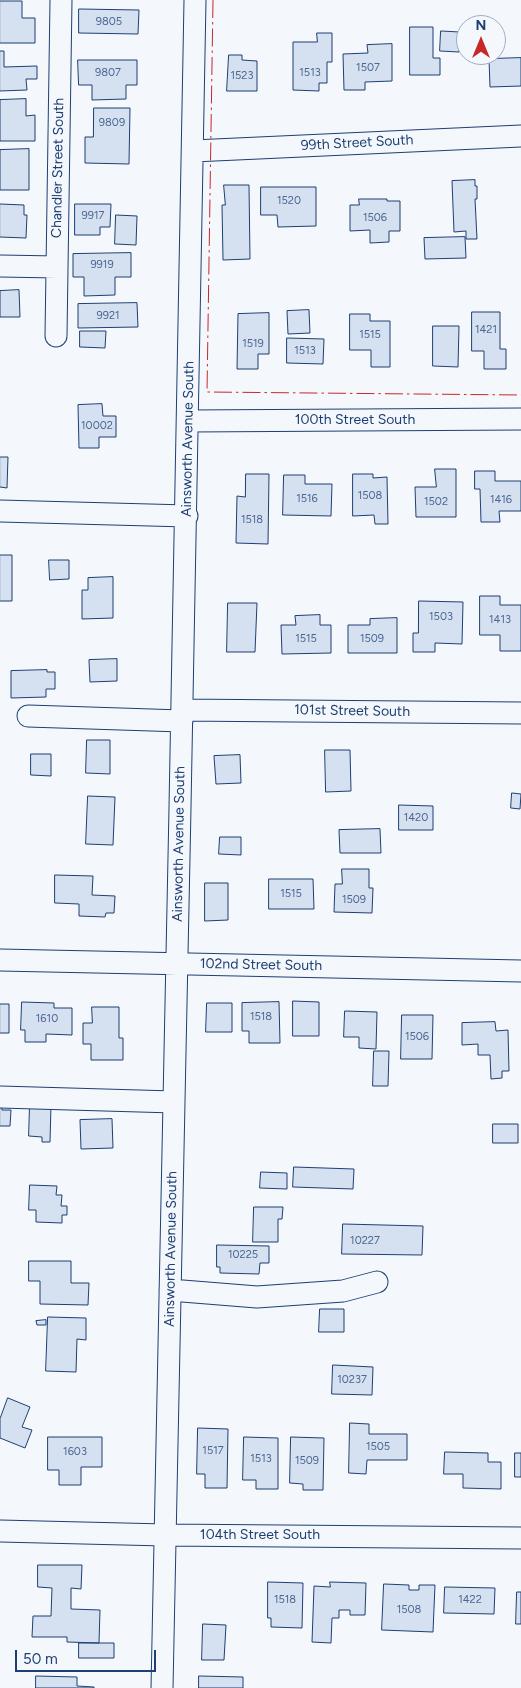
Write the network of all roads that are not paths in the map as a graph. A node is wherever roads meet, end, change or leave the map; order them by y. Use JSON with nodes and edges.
{"nodes":[{"id":1,"x":60,"y":0,"type":"edge"},
{"id":2,"x":195,"y":0,"type":"edge"},
{"id":3,"x":521,"y":136,"type":"edge"},
{"id":4,"x":193,"y":151,"type":"junction"},
{"id":5,"x":0,"y":266,"type":"edge"},
{"id":6,"x":56,"y":266,"type":"junction"},
{"id":7,"x":56,"y":336,"type":"dead end"},
{"id":8,"x":521,"y":419,"type":"edge"},
{"id":9,"x":189,"y":421,"type":"junction"},
{"id":10,"x":0,"y":511,"type":"edge"},
{"id":11,"x":187,"y":516,"type":"junction"},
{"id":12,"x":521,"y":713,"type":"edge"},
{"id":13,"x":28,"y":716,"type":"dead end"},
{"id":14,"x":182,"y":716,"type":"junction"},
{"id":15,"x":0,"y":960,"type":"edge"},
{"id":16,"x":176,"y":963,"type":"junction"},
{"id":17,"x":521,"y":971,"type":"edge"},
{"id":18,"x":0,"y":1097,"type":"edge"},
{"id":19,"x":174,"y":1102,"type":"junction"},
{"id":20,"x":377,"y":1282,"type":"dead end"},
{"id":21,"x":170,"y":1290,"type":"junction"},
{"id":22,"x":0,"y":1531,"type":"edge"},
{"id":23,"x":165,"y":1535,"type":"junction"},
{"id":24,"x":521,"y":1538,"type":"edge"},
{"id":25,"x":162,"y":1688,"type":"edge"}],
"edges":[{"from":1,"to":6,"type":"street","name":"Chandler Street South"},
{"from":2,"to":4,"type":"street","name":"Ainsworth Avenue South"},
{"from":3,"to":4,"type":"street","name":"99th Street South"},
{"from":4,"to":9,"type":"street","name":"Ainsworth Avenue South"},
{"from":5,"to":6,"type":"street"},
{"from":6,"to":7,"type":"street","name":"Chandler Street South"},
{"from":8,"to":9,"type":"street","name":"100th Street South"},
{"from":9,"to":11,"type":"street","name":"Ainsworth Avenue South"},
{"from":10,"to":11,"type":"street"},
{"from":11,"to":14,"type":"street","name":"Ainsworth Avenue South"},
{"from":12,"to":14,"type":"street","name":"101st Street South"},
{"from":13,"to":14,"type":"street","name":"101st Street South"},
{"from":14,"to":16,"type":"street","name":"Ainsworth Avenue South"},
{"from":15,"to":16,"type":"street","name":"102nd Street South"},
{"from":16,"to":17,"type":"street","name":"102nd Street South"},
{"from":16,"to":19,"type":"street","name":"Ainsworth Avenue South"},
{"from":18,"to":19,"type":"street"},
{"from":19,"to":21,"type":"street","name":"Ainsworth Avenue South"},
{"from":20,"to":21,"type":"street"},
{"from":21,"to":23,"type":"street","name":"Ainsworth Avenue South"},
{"from":22,"to":23,"type":"street","name":"104th Street South"},
{"from":23,"to":24,"type":"street","name":"104th Street South"},
{"from":23,"to":25,"type":"street","name":"Ainsworth Avenue South"}]}
